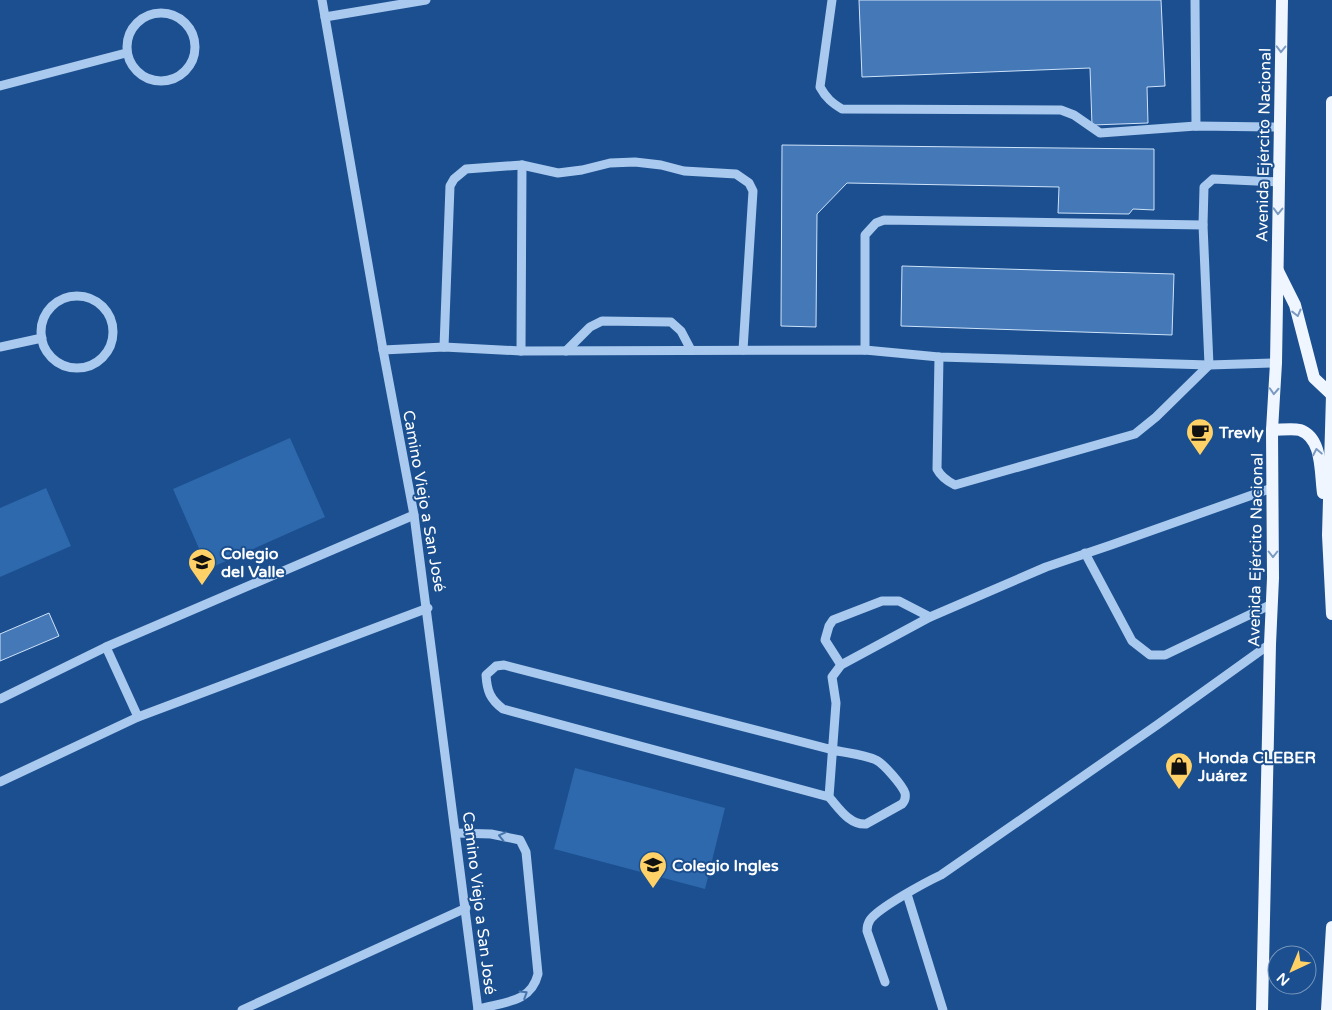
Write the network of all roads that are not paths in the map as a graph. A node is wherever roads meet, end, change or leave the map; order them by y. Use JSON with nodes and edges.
{"nodes":[{"id":1,"x":322,"y":0,"type":"edge"},
{"id":2,"x":426,"y":0,"type":"edge"},
{"id":3,"x":832,"y":0,"type":"edge"},
{"id":4,"x":1195,"y":0,"type":"edge"},
{"id":5,"x":1282,"y":0,"type":"edge"},
{"id":6,"x":325,"y":17,"type":"junction"},
{"id":7,"x":126,"y":53,"type":"junction"},
{"id":8,"x":0,"y":86,"type":"edge"},
{"id":9,"x":1332,"y":102,"type":"edge"},
{"id":10,"x":1196,"y":126,"type":"junction"},
{"id":11,"x":1280,"y":127,"type":"junction"},
{"id":12,"x":522,"y":165,"type":"junction"},
{"id":13,"x":1331,"y":170,"type":"edge"},
{"id":14,"x":1279,"y":182,"type":"junction"},
{"id":15,"x":1203,"y":225,"type":"junction"},
{"id":16,"x":1332,"y":249,"type":"edge"},
{"id":17,"x":1277,"y":268,"type":"junction"},
{"id":18,"x":42,"y":338,"type":"junction"},
{"id":19,"x":0,"y":347,"type":"edge"},
{"id":20,"x":444,"y":347,"type":"junction"},
{"id":21,"x":383,"y":350,"type":"junction"},
{"id":22,"x":691,"y":350,"type":"junction"},
{"id":23,"x":743,"y":350,"type":"junction"},
{"id":24,"x":865,"y":350,"type":"junction"},
{"id":25,"x":521,"y":351,"type":"junction"},
{"id":26,"x":566,"y":351,"type":"junction"},
{"id":27,"x":939,"y":356,"type":"junction"},
{"id":28,"x":1276,"y":364,"type":"junction"},
{"id":29,"x":1209,"y":365,"type":"junction"},
{"id":30,"x":1332,"y":395,"type":"edge"},
{"id":31,"x":1272,"y":430,"type":"junction"},
{"id":32,"x":1272,"y":488,"type":"junction"},
{"id":33,"x":414,"y":515,"type":"junction"},
{"id":34,"x":1330,"y":534,"type":"edge"},
{"id":35,"x":1085,"y":554,"type":"junction"},
{"id":36,"x":1272,"y":604,"type":"junction"},
{"id":37,"x":428,"y":608,"type":"junction"},
{"id":38,"x":1332,"y":614,"type":"edge"},
{"id":39,"x":930,"y":616,"type":"junction"},
{"id":40,"x":1270,"y":644,"type":"junction"},
{"id":41,"x":106,"y":647,"type":"junction"},
{"id":42,"x":841,"y":664,"type":"junction"},
{"id":43,"x":0,"y":699,"type":"edge"},
{"id":44,"x":138,"y":717,"type":"junction"},
{"id":45,"x":832,"y":750,"type":"junction"},
{"id":46,"x":0,"y":782,"type":"edge"},
{"id":47,"x":829,"y":797,"type":"junction"},
{"id":48,"x":456,"y":833,"type":"junction"},
{"id":49,"x":907,"y":894,"type":"junction"},
{"id":50,"x":466,"y":908,"type":"junction"},
{"id":51,"x":1332,"y":927,"type":"edge"},
{"id":52,"x":886,"y":982,"type":"dead end"},
{"id":53,"x":242,"y":1010,"type":"edge"},
{"id":54,"x":478,"y":1010,"type":"edge"},
{"id":55,"x":943,"y":1010,"type":"edge"},
{"id":56,"x":1262,"y":1010,"type":"edge"},
{"id":57,"x":1327,"y":1010,"type":"edge"}],
"edges":[{"from":1,"to":6,"type":"street","name":"Camino Viejo a San José"},
{"from":2,"to":6,"type":"street"},
{"from":3,"to":10,"type":"street"},
{"from":4,"to":10,"type":"street"},
{"from":5,"to":11,"type":"main road","name":"Avenida Ejército Nacional","one_way":true},
{"from":6,"to":21,"type":"street","name":"Camino Viejo a San José"},
{"from":7,"to":7,"type":"street"},
{"from":7,"to":8,"type":"street"},
{"from":9,"to":13,"type":"main road"},
{"from":10,"to":11,"type":"street"},
{"from":11,"to":14,"type":"main road","name":"Avenida Ejército Nacional"},
{"from":12,"to":20,"type":"street"},
{"from":12,"to":23,"type":"street"},
{"from":12,"to":25,"type":"street"},
{"from":13,"to":16,"type":"main road"},
{"from":14,"to":15,"type":"street"},
{"from":14,"to":17,"type":"main road","name":"Avenida Ejército Nacional","one_way":true},
{"from":15,"to":24,"type":"street"},
{"from":15,"to":29,"type":"street"},
{"from":16,"to":30,"type":"main road"},
{"from":17,"to":28,"type":"main road","name":"Avenida Ejército Nacional"},
{"from":17,"to":30,"type":"main road","one_way":true},
{"from":18,"to":18,"type":"street"},
{"from":18,"to":19,"type":"street"},
{"from":20,"to":21,"type":"street"},
{"from":20,"to":25,"type":"street"},
{"from":21,"to":33,"type":"street","name":"Camino Viejo a San José"},
{"from":22,"to":23,"type":"street"},
{"from":22,"to":26,"type":"street"},
{"from":22,"to":26,"type":"street"},
{"from":23,"to":24,"type":"street"},
{"from":24,"to":27,"type":"street"},
{"from":25,"to":26,"type":"street"},
{"from":27,"to":29,"type":"street"},
{"from":27,"to":29,"type":"street"},
{"from":28,"to":29,"type":"street"},
{"from":28,"to":31,"type":"main road","name":"Avenida Ejército Nacional","one_way":true},
{"from":30,"to":34,"type":"main road"},
{"from":31,"to":32,"type":"main road","name":"Avenida Ejército Nacional"},
{"from":34,"to":31,"type":"main road","one_way":true},
{"from":32,"to":35,"type":"street"},
{"from":32,"to":36,"type":"main road","name":"Avenida Ejército Nacional","one_way":true},
{"from":33,"to":37,"type":"street","name":"Camino Viejo a San José"},
{"from":33,"to":41,"type":"street"},
{"from":34,"to":38,"type":"main road"},
{"from":35,"to":36,"type":"street"},
{"from":35,"to":39,"type":"street"},
{"from":36,"to":40,"type":"main road","name":"Avenida Ejército Nacional"},
{"from":37,"to":44,"type":"street"},
{"from":37,"to":48,"type":"street","name":"Camino Viejo a San José"},
{"from":39,"to":42,"type":"street"},
{"from":39,"to":42,"type":"street"},
{"from":40,"to":49,"type":"street"},
{"from":40,"to":56,"type":"main road","name":"Avenida Ejército Nacional"},
{"from":41,"to":43,"type":"street"},
{"from":41,"to":44,"type":"street"},
{"from":42,"to":45,"type":"street"},
{"from":44,"to":46,"type":"street"},
{"from":45,"to":47,"type":"street"},
{"from":45,"to":47,"type":"street"},
{"from":45,"to":47,"type":"street"},
{"from":48,"to":50,"type":"street","name":"Camino Viejo a San José"},
{"from":54,"to":48,"type":"street","one_way":true},
{"from":49,"to":52,"type":"street"},
{"from":49,"to":55,"type":"street"},
{"from":50,"to":53,"type":"street"},
{"from":50,"to":54,"type":"street","name":"Camino Viejo a San José"},
{"from":51,"to":57,"type":"main road"}]}
